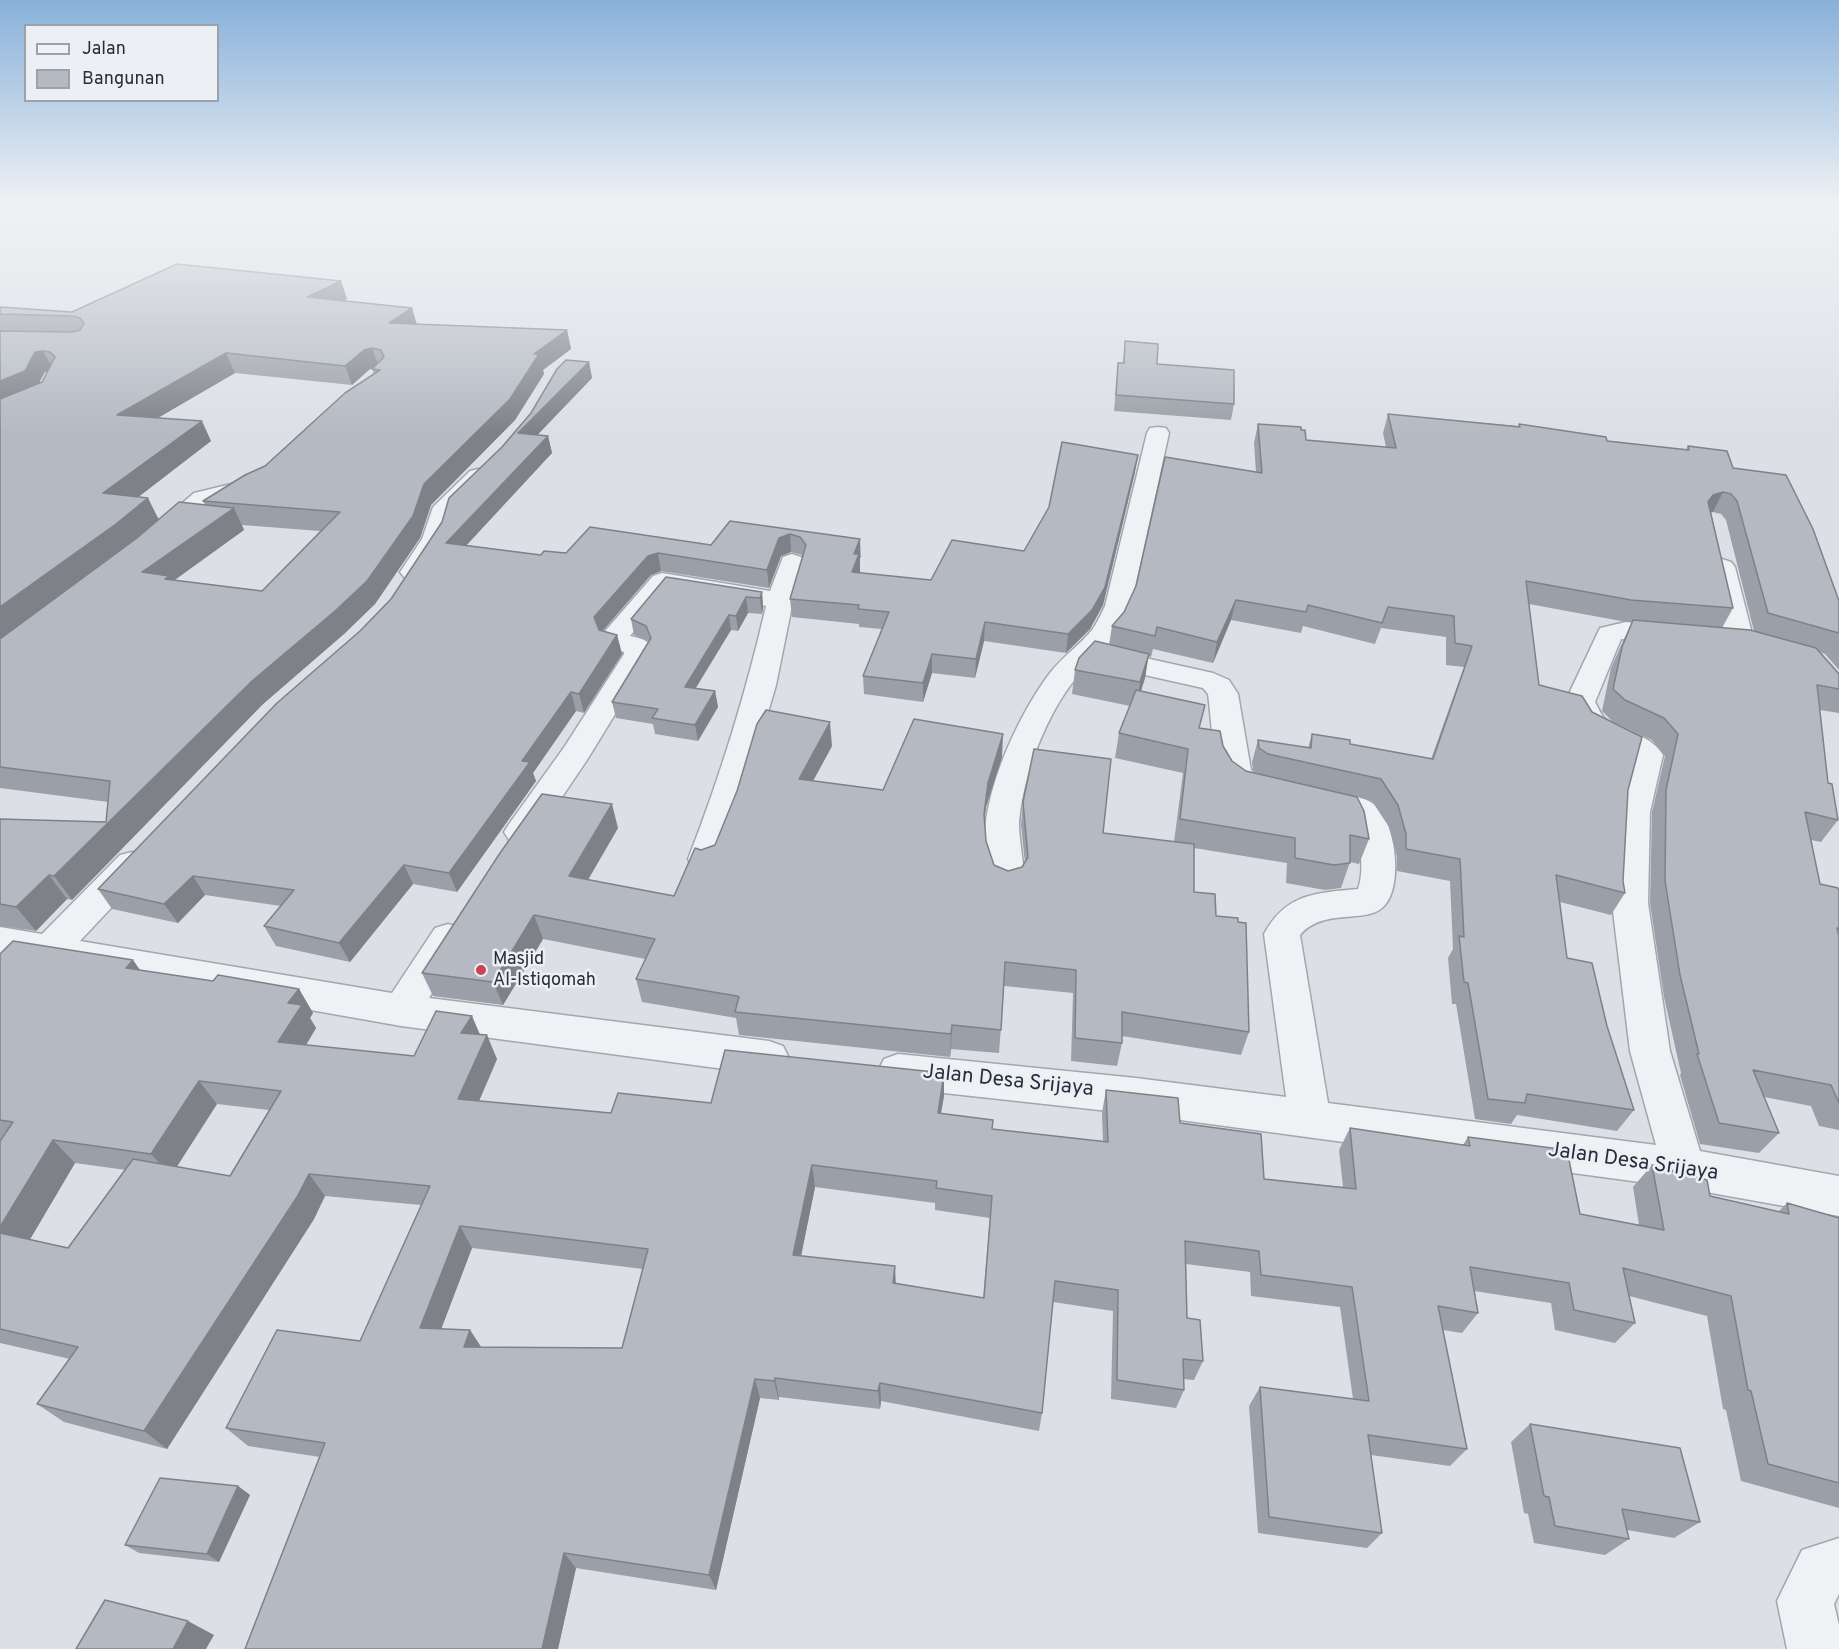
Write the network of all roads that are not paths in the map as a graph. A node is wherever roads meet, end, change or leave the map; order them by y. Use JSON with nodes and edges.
{"nodes":[{"id":1,"x":1158,"y":433,"type":"dead end"},
{"id":2,"x":497,"y":457,"type":"edge"},
{"id":3,"x":272,"y":473,"type":"edge"},
{"id":4,"x":1717,"y":543,"type":"edge"},
{"id":5,"x":147,"y":545,"type":"edge"},
{"id":6,"x":792,"y":562,"type":"dead end"},
{"id":7,"x":400,"y":591,"type":"edge"},
{"id":8,"x":780,"y":601,"type":"junction"},
{"id":9,"x":1740,"y":641,"type":"junction"},
{"id":10,"x":1771,"y":650,"type":"edge"},
{"id":11,"x":1086,"y":653,"type":"junction"},
{"id":12,"x":147,"y":848,"type":"edge"},
{"id":13,"x":506,"y":853,"type":"edge"},
{"id":14,"x":705,"y":858,"type":"edge"},
{"id":15,"x":1007,"y":879,"type":"edge"},
{"id":16,"x":464,"y":914,"type":"edge"},
{"id":17,"x":19,"y":952,"type":"edge"},
{"id":18,"x":401,"y":1010,"type":"junction"},
{"id":19,"x":809,"y":1062,"type":"edge"},
{"id":20,"x":867,"y":1068,"type":"edge"},
{"id":21,"x":1310,"y":1120,"type":"junction"},
{"id":22,"x":1684,"y":1168,"type":"junction"},
{"id":23,"x":1839,"y":1196,"type":"edge"},
{"id":24,"x":1839,"y":1566,"type":"edge"},
{"id":25,"x":1816,"y":1649,"type":"edge"}],
"edges":[{"from":1,"to":11,"type":"street"},
{"from":2,"to":7,"type":"street"},
{"from":3,"to":5,"type":"street"},
{"from":4,"to":9,"type":"street"},
{"from":6,"to":8,"type":"street"},
{"from":8,"to":13,"type":"street"},
{"from":8,"to":14,"type":"street"},
{"from":9,"to":10,"type":"street"},
{"from":9,"to":22,"type":"street"},
{"from":11,"to":15,"type":"street"},
{"from":11,"to":21,"type":"street"},
{"from":12,"to":17,"type":"street"},
{"from":16,"to":18,"type":"street"},
{"from":17,"to":18,"type":"street"},
{"from":18,"to":19,"type":"street"},
{"from":20,"to":21,"type":"street","name":"Jalan Desa Srijaya"},
{"from":21,"to":22,"type":"street","name":"Jalan Desa Srijaya"},
{"from":22,"to":23,"type":"street","name":"Jalan Desa Srijaya"},
{"from":24,"to":25,"type":"street"}]}
